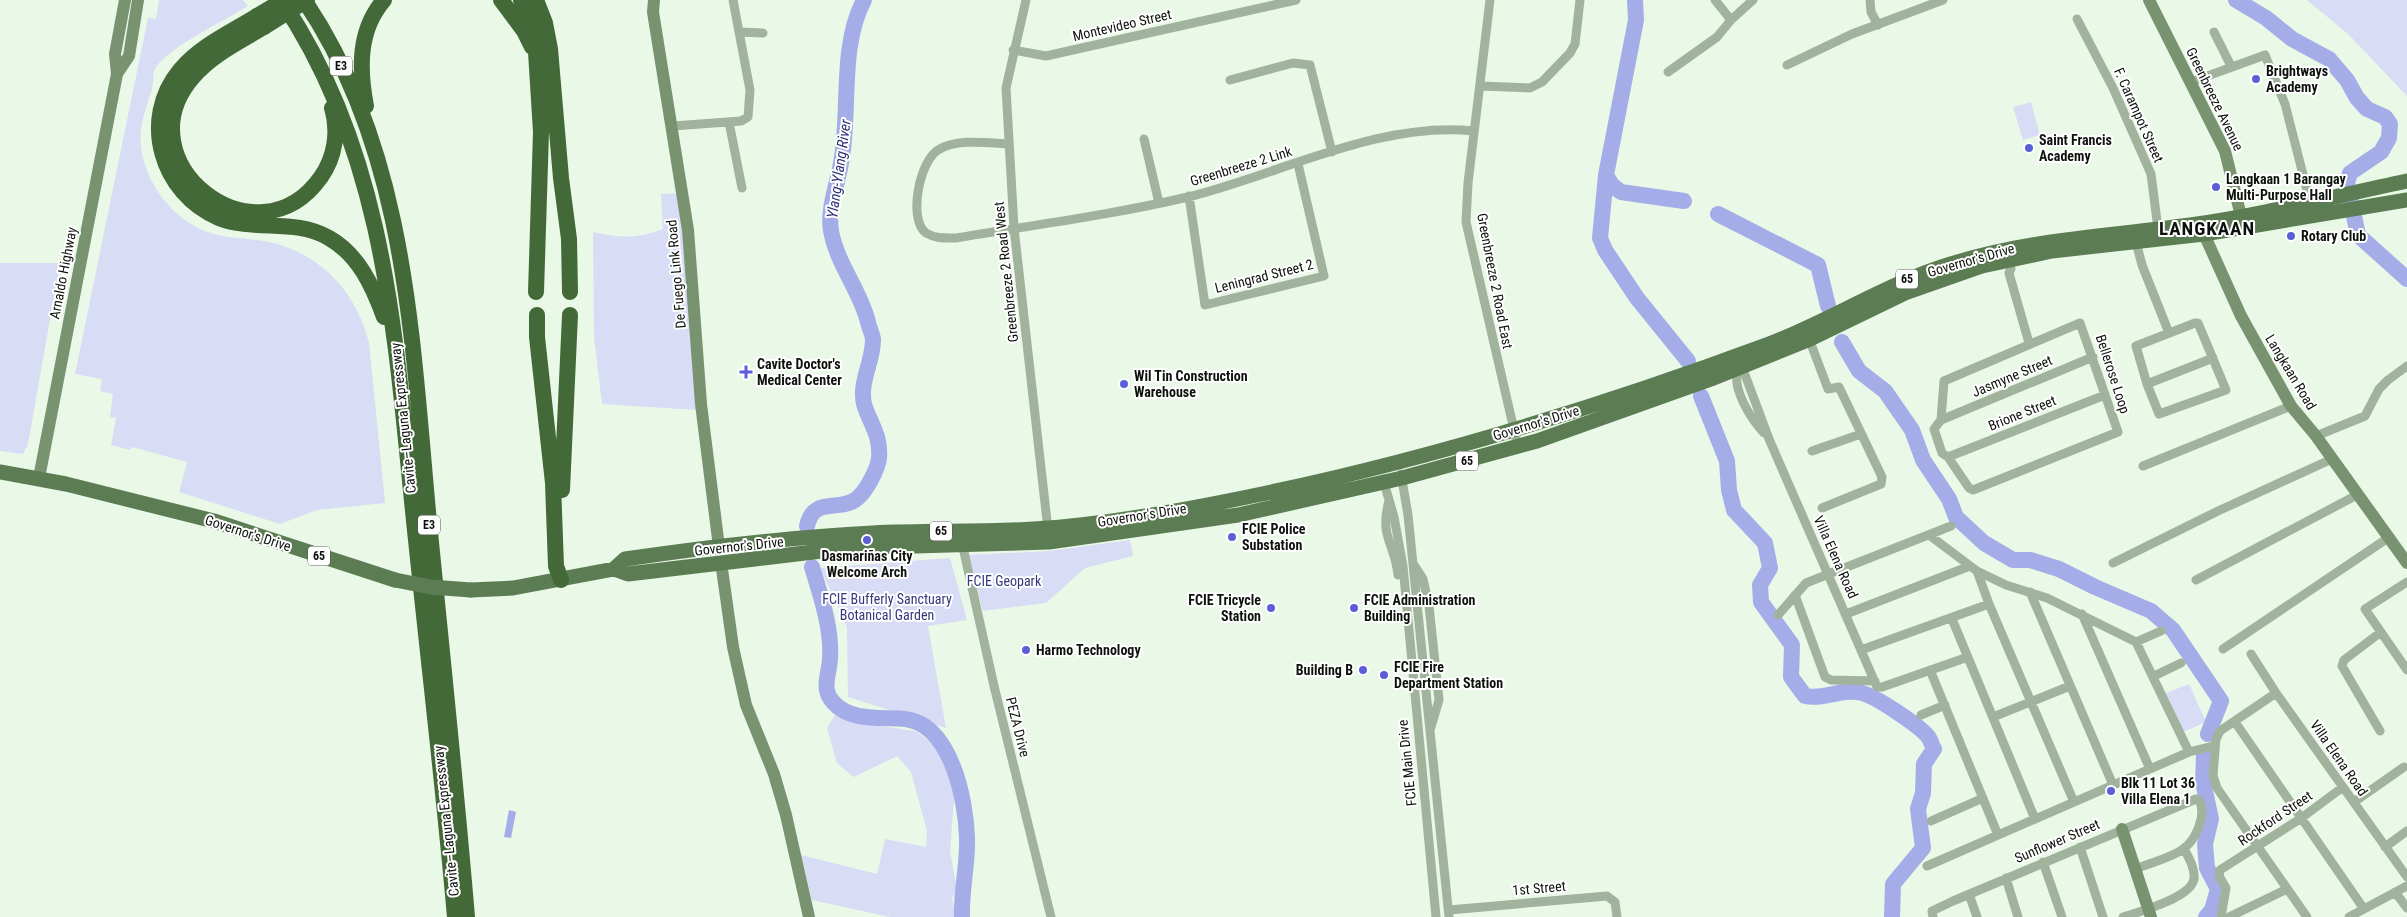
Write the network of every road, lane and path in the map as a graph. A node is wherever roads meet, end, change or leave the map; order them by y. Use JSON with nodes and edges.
{"nodes":[{"id":1,"x":125,"y":0,"type":"edge"},
{"id":2,"x":138,"y":0,"type":"edge"},
{"id":3,"x":282,"y":0,"type":"edge"},
{"id":4,"x":305,"y":0,"type":"edge"},
{"id":5,"x":384,"y":0,"type":"edge"},
{"id":6,"x":500,"y":0,"type":"edge"},
{"id":7,"x":522,"y":0,"type":"edge"},
{"id":8,"x":536,"y":0,"type":"edge"},
{"id":9,"x":654,"y":0,"type":"edge"},
{"id":10,"x":733,"y":0,"type":"edge"},
{"id":11,"x":1026,"y":0,"type":"edge"},
{"id":12,"x":1296,"y":0,"type":"edge"},
{"id":13,"x":1490,"y":0,"type":"edge"},
{"id":14,"x":1580,"y":0,"type":"edge"},
{"id":15,"x":1715,"y":0,"type":"edge"},
{"id":16,"x":1753,"y":0,"type":"edge"},
{"id":17,"x":1870,"y":0,"type":"edge"},
{"id":18,"x":1943,"y":0,"type":"edge"},
{"id":19,"x":2149,"y":0,"type":"edge"},
{"id":20,"x":2077,"y":19,"type":"dead end"},
{"id":21,"x":1731,"y":20,"type":"junction"},
{"id":22,"x":261,"y":22,"type":"junction"},
{"id":23,"x":1878,"y":25,"type":"junction"},
{"id":24,"x":739,"y":32,"type":"junction"},
{"id":25,"x":2214,"y":32,"type":"dead end"},
{"id":26,"x":763,"y":33,"type":"dead end"},
{"id":27,"x":1013,"y":50,"type":"junction"},
{"id":28,"x":316,"y":58,"type":"junction"},
{"id":29,"x":537,"y":66,"type":"junction"},
{"id":30,"x":1787,"y":66,"type":"dead end"},
{"id":31,"x":2231,"y":66,"type":"junction"},
{"id":32,"x":1668,"y":72,"type":"dead end"},
{"id":33,"x":117,"y":74,"type":"junction"},
{"id":34,"x":1230,"y":80,"type":"dead end"},
{"id":35,"x":2191,"y":82,"type":"junction"},
{"id":36,"x":1480,"y":86,"type":"junction"},
{"id":37,"x":729,"y":122,"type":"junction"},
{"id":38,"x":673,"y":126,"type":"junction"},
{"id":39,"x":1474,"y":131,"type":"junction"},
{"id":40,"x":371,"y":136,"type":"junction"},
{"id":41,"x":1144,"y":139,"type":"dead end"},
{"id":42,"x":1009,"y":144,"type":"junction"},
{"id":43,"x":1332,"y":152,"type":"junction"},
{"id":44,"x":1298,"y":164,"type":"junction"},
{"id":45,"x":2407,"y":182,"type":"edge"},
{"id":46,"x":742,"y":188,"type":"dead end"},
{"id":47,"x":1189,"y":196,"type":"junction"},
{"id":48,"x":2407,"y":200,"type":"edge"},
{"id":49,"x":2310,"y":202,"type":"junction"},
{"id":50,"x":1159,"y":203,"type":"junction"},
{"id":51,"x":2242,"y":216,"type":"junction"},
{"id":52,"x":1014,"y":228,"type":"junction"},
{"id":53,"x":2158,"y":229,"type":"junction"},
{"id":54,"x":2204,"y":234,"type":"junction"},
{"id":55,"x":2136,"y":242,"type":"junction"},
{"id":56,"x":2008,"y":259,"type":"junction"},
{"id":57,"x":536,"y":292,"type":"dead end"},
{"id":58,"x":570,"y":292,"type":"dead end"},
{"id":59,"x":536,"y":315,"type":"dead end"},
{"id":60,"x":570,"y":315,"type":"dead end"},
{"id":61,"x":2169,"y":333,"type":"junction"},
{"id":62,"x":1808,"y":334,"type":"junction"},
{"id":63,"x":2032,"y":342,"type":"junction"},
{"id":64,"x":395,"y":344,"type":"junction"},
{"id":65,"x":2093,"y":357,"type":"junction"},
{"id":66,"x":2213,"y":358,"type":"junction"},
{"id":67,"x":1736,"y":363,"type":"junction"},
{"id":68,"x":2407,"y":366,"type":"edge"},
{"id":69,"x":1682,"y":383,"type":"junction"},
{"id":70,"x":2147,"y":384,"type":"junction"},
{"id":71,"x":2105,"y":395,"type":"junction"},
{"id":72,"x":2291,"y":406,"type":"junction"},
{"id":73,"x":1942,"y":420,"type":"junction"},
{"id":74,"x":1514,"y":430,"type":"junction"},
{"id":75,"x":1861,"y":434,"type":"junction"},
{"id":76,"x":2316,"y":436,"type":"junction"},
{"id":77,"x":1518,"y":447,"type":"junction"},
{"id":78,"x":1812,"y":451,"type":"dead end"},
{"id":79,"x":1948,"y":457,"type":"junction"},
{"id":80,"x":2332,"y":459,"type":"junction"},
{"id":81,"x":1398,"y":462,"type":"junction"},
{"id":82,"x":2143,"y":466,"type":"dead end"},
{"id":83,"x":1375,"y":468,"type":"junction"},
{"id":84,"x":0,"y":472,"type":"edge"},
{"id":85,"x":39,"y":478,"type":"junction"},
{"id":86,"x":1402,"y":478,"type":"junction"},
{"id":87,"x":1380,"y":483,"type":"junction"},
{"id":88,"x":2358,"y":495,"type":"junction"},
{"id":89,"x":1822,"y":508,"type":"dead end"},
{"id":90,"x":1951,"y":526,"type":"dead end"},
{"id":91,"x":1048,"y":535,"type":"junction"},
{"id":92,"x":1929,"y":535,"type":"junction"},
{"id":93,"x":2388,"y":538,"type":"junction"},
{"id":94,"x":834,"y":542,"type":"junction"},
{"id":95,"x":962,"y":543,"type":"junction"},
{"id":96,"x":720,"y":554,"type":"junction"},
{"id":97,"x":2113,"y":562,"type":"dead end"},
{"id":98,"x":2407,"y":563,"type":"edge"},
{"id":99,"x":1974,"y":568,"type":"junction"},
{"id":100,"x":1828,"y":574,"type":"junction"},
{"id":101,"x":561,"y":580,"type":"junction"},
{"id":102,"x":2196,"y":580,"type":"dead end"},
{"id":103,"x":2407,"y":582,"type":"edge"},
{"id":104,"x":2030,"y":592,"type":"junction"},
{"id":105,"x":1795,"y":595,"type":"junction"},
{"id":106,"x":1989,"y":604,"type":"junction"},
{"id":107,"x":1846,"y":614,"type":"junction"},
{"id":108,"x":2082,"y":614,"type":"junction"},
{"id":109,"x":1778,"y":615,"type":"dead end"},
{"id":110,"x":1952,"y":619,"type":"junction"},
{"id":111,"x":2161,"y":631,"type":"dead end"},
{"id":112,"x":2381,"y":632,"type":"junction"},
{"id":113,"x":2136,"y":642,"type":"junction"},
{"id":114,"x":2223,"y":649,"type":"dead end"},
{"id":115,"x":1861,"y":650,"type":"junction"},
{"id":116,"x":2252,"y":654,"type":"dead end"},
{"id":117,"x":1968,"y":657,"type":"junction"},
{"id":118,"x":2181,"y":663,"type":"dead end"},
{"id":119,"x":1930,"y":670,"type":"junction"},
{"id":120,"x":2407,"y":670,"type":"edge"},
{"id":121,"x":2154,"y":676,"type":"junction"},
{"id":122,"x":1876,"y":684,"type":"junction"},
{"id":123,"x":2070,"y":686,"type":"junction"},
{"id":124,"x":2276,"y":692,"type":"junction"},
{"id":125,"x":2032,"y":702,"type":"junction"},
{"id":126,"x":1945,"y":705,"type":"junction"},
{"id":127,"x":1921,"y":715,"type":"dead end"},
{"id":128,"x":1993,"y":717,"type":"junction"},
{"id":129,"x":2235,"y":722,"type":"junction"},
{"id":130,"x":2380,"y":730,"type":"dead end"},
{"id":131,"x":2207,"y":747,"type":"junction"},
{"id":132,"x":2189,"y":752,"type":"junction"},
{"id":133,"x":2404,"y":767,"type":"dead end"},
{"id":134,"x":2150,"y":769,"type":"junction"},
{"id":135,"x":2113,"y":785,"type":"junction"},
{"id":136,"x":2344,"y":788,"type":"junction"},
{"id":137,"x":1983,"y":798,"type":"junction"},
{"id":138,"x":2074,"y":802,"type":"junction"},
{"id":139,"x":2354,"y":802,"type":"junction"},
{"id":140,"x":2036,"y":819,"type":"junction"},
{"id":141,"x":2300,"y":819,"type":"junction"},
{"id":142,"x":1931,"y":821,"type":"dead end"},
{"id":143,"x":2122,"y":829,"type":"junction"},
{"id":144,"x":2407,"y":831,"type":"edge"},
{"id":145,"x":1998,"y":835,"type":"junction"},
{"id":146,"x":2080,"y":846,"type":"junction"},
{"id":147,"x":2385,"y":846,"type":"junction"},
{"id":148,"x":2258,"y":847,"type":"junction"},
{"id":149,"x":2184,"y":849,"type":"junction"},
{"id":150,"x":2043,"y":862,"type":"junction"},
{"id":151,"x":1927,"y":866,"type":"dead end"},
{"id":152,"x":2136,"y":869,"type":"junction"},
{"id":153,"x":2407,"y":877,"type":"edge"},
{"id":154,"x":2006,"y":878,"type":"junction"},
{"id":155,"x":2407,"y":886,"type":"edge"},
{"id":156,"x":2287,"y":889,"type":"junction"},
{"id":157,"x":2395,"y":892,"type":"junction"},
{"id":158,"x":1969,"y":894,"type":"junction"},
{"id":159,"x":2407,"y":908,"type":"edge"},
{"id":160,"x":2364,"y":909,"type":"junction"},
{"id":161,"x":2150,"y":913,"type":"edge"},
{"id":162,"x":1449,"y":914,"type":"edge"},
{"id":163,"x":1932,"y":915,"type":"edge"},
{"id":164,"x":455,"y":917,"type":"edge"},
{"id":165,"x":467,"y":917,"type":"edge"},
{"id":166,"x":809,"y":917,"type":"edge"},
{"id":167,"x":1051,"y":917,"type":"edge"},
{"id":168,"x":1436,"y":917,"type":"edge"},
{"id":169,"x":1617,"y":917,"type":"edge"},
{"id":170,"x":1977,"y":917,"type":"edge"},
{"id":171,"x":2018,"y":917,"type":"edge"},
{"id":172,"x":2062,"y":917,"type":"edge"},
{"id":173,"x":2104,"y":917,"type":"edge"},
{"id":174,"x":2122,"y":917,"type":"edge"},
{"id":175,"x":2222,"y":917,"type":"edge"},
{"id":176,"x":2228,"y":917,"type":"edge"},
{"id":177,"x":2307,"y":917,"type":"edge"},
{"id":178,"x":2349,"y":917,"type":"edge"}],
"edges":[{"from":1,"to":33,"type":"street","name":"Arnaldo Highway"},
{"from":2,"to":33,"type":"street","name":"Arnaldo Highway"},
{"from":3,"to":22,"type":"highway","bridge":true},
{"from":3,"to":28,"type":"highway","name":"Cavite–Laguna Expressway","number":"E3"},
{"from":4,"to":22,"type":"highway","bridge":true},
{"from":4,"to":40,"type":"highway","name":"Cavite–Laguna Expressway","number":"E3"},
{"from":5,"to":40,"type":"highway"},
{"from":6,"to":29,"type":"highway"},
{"from":7,"to":29,"type":"highway"},
{"from":8,"to":58,"type":"highway"},
{"from":9,"to":38,"type":"street","name":"De Fuego Link Road"},
{"from":10,"to":24,"type":"street"},
{"from":11,"to":27,"type":"street","name":"Greenbreeze 2 Road West"},
{"from":12,"to":27,"type":"street","name":"Montevideo Street"},
{"from":13,"to":36,"type":"street","name":"Greenbreeze 2 Road East"},
{"from":14,"to":36,"type":"street"},
{"from":15,"to":21,"type":"street"},
{"from":16,"to":21,"type":"street"},
{"from":17,"to":23,"type":"street"},
{"from":18,"to":23,"type":"street"},
{"from":19,"to":35,"type":"street","name":"Greenbreeze Avenue"},
{"from":20,"to":53,"type":"street","name":"F. Carampot Street"},
{"from":21,"to":32,"type":"street"},
{"from":22,"to":28,"type":"highway"},
{"from":22,"to":64,"type":"highway"},
{"from":23,"to":30,"type":"street"},
{"from":24,"to":26,"type":"street"},
{"from":24,"to":37,"type":"street"},
{"from":25,"to":31,"type":"street"},
{"from":27,"to":42,"type":"street","name":"Greenbreeze 2 Road West"},
{"from":28,"to":64,"type":"highway","name":"Cavite–Laguna Expressway","number":"E3"},
{"from":29,"to":57,"type":"highway"},
{"from":31,"to":35,"type":"street"},
{"from":31,"to":49,"type":"street"},
{"from":33,"to":85,"type":"street","name":"Arnaldo Highway"},
{"from":34,"to":43,"type":"street"},
{"from":35,"to":51,"type":"street","name":"Greenbreeze Avenue"},
{"from":36,"to":39,"type":"street","name":"Greenbreeze 2 Road East"},
{"from":37,"to":38,"type":"street"},
{"from":37,"to":46,"type":"street"},
{"from":38,"to":96,"type":"street","name":"De Fuego Link Road"},
{"from":39,"to":43,"type":"street","name":"Greenbreeze 2 Link"},
{"from":39,"to":74,"type":"street","name":"Greenbreeze 2 Road East"},
{"from":40,"to":165,"type":"highway","name":"Cavite–Laguna Expressway","number":"E3"},
{"from":41,"to":50,"type":"street"},
{"from":42,"to":52,"type":"street","name":"Greenbreeze 2 Road West"},
{"from":42,"to":52,"type":"street"},
{"from":43,"to":44,"type":"street","name":"Greenbreeze 2 Link"},
{"from":44,"to":47,"type":"street","name":"Greenbreeze 2 Link"},
{"from":44,"to":47,"type":"street","name":"Leningrad Street 2"},
{"from":45,"to":49,"type":"main road","name":"Governor's Drive","number":"65"},
{"from":47,"to":50,"type":"street","name":"Greenbreeze 2 Link"},
{"from":48,"to":54,"type":"main road","name":"Governor's Drive","number":"65"},
{"from":49,"to":51,"type":"main road","name":"Governor's Drive","number":"65"},
{"from":50,"to":52,"type":"street","name":"Greenbreeze 2 Link"},
{"from":51,"to":53,"type":"main road","name":"Governor's Drive","number":"65"},
{"from":52,"to":91,"type":"street","name":"Greenbreeze 2 Road West"},
{"from":53,"to":56,"type":"main road","name":"Governor's Drive","number":"65"},
{"from":54,"to":55,"type":"main road","name":"Governor's Drive","number":"65"},
{"from":54,"to":72,"type":"street","name":"Langkaan Road"},
{"from":55,"to":56,"type":"main road","name":"Governor's Drive","number":"65"},
{"from":55,"to":61,"type":"street"},
{"from":56,"to":62,"type":"main road","name":"Governor's Drive","number":"65"},
{"from":56,"to":63,"type":"street"},
{"from":59,"to":101,"type":"highway"},
{"from":60,"to":101,"type":"highway"},
{"from":61,"to":66,"type":"street"},
{"from":61,"to":70,"type":"street"},
{"from":62,"to":67,"type":"main road","name":"Governor's Drive","number":"65"},
{"from":62,"to":75,"type":"street"},
{"from":63,"to":65,"type":"street","name":"Bellerose Loop"},
{"from":63,"to":73,"type":"street","name":"Bellerose Loop"},
{"from":64,"to":164,"type":"highway","name":"Cavite–Laguna Expressway","number":"E3"},
{"from":65,"to":71,"type":"street","name":"Bellerose Loop"},
{"from":65,"to":73,"type":"street","name":"Jasmyne Street"},
{"from":66,"to":70,"type":"street"},
{"from":66,"to":70,"type":"street"},
{"from":67,"to":69,"type":"main road","name":"Governor's Drive","number":"65"},
{"from":67,"to":100,"type":"street","name":"Villa Elena Road"},
{"from":68,"to":76,"type":"street"},
{"from":69,"to":74,"type":"main road","name":"Governor's Drive","number":"65"},
{"from":69,"to":77,"type":"main road","name":"Governor's Drive","number":"65"},
{"from":71,"to":79,"type":"street","name":"Brione Street"},
{"from":71,"to":79,"type":"street","name":"Bellerose Loop"},
{"from":72,"to":76,"type":"street","name":"Langkaan Road"},
{"from":72,"to":82,"type":"street"},
{"from":73,"to":79,"type":"street","name":"Bellerose Loop"},
{"from":74,"to":77,"type":"street","name":"Greenbreeze 2 Road East"},
{"from":74,"to":81,"type":"main road","name":"Governor's Drive","number":"65"},
{"from":75,"to":78,"type":"street"},
{"from":75,"to":89,"type":"street"},
{"from":76,"to":80,"type":"street","name":"Langkaan Road"},
{"from":77,"to":86,"type":"main road","name":"Governor's Drive","number":"65"},
{"from":80,"to":88,"type":"street","name":"Langkaan Road"},
{"from":80,"to":97,"type":"street"},
{"from":81,"to":83,"type":"main road","name":"Governor's Drive","number":"65"},
{"from":81,"to":86,"type":"street","name":"FCIE Main Drive"},
{"from":83,"to":87,"type":"main road"},
{"from":83,"to":91,"type":"main road","name":"Governor's Drive","number":"65"},
{"from":84,"to":85,"type":"main road","name":"Governor's Drive","number":"65"},
{"from":85,"to":101,"type":"main road","name":"Governor's Drive","number":"65","bridge":true},
{"from":86,"to":87,"type":"main road","name":"Governor's Drive","number":"65"},
{"from":86,"to":162,"type":"street","name":"FCIE Main Drive"},
{"from":87,"to":91,"type":"main road","name":"Governor's Drive","number":"65"},
{"from":87,"to":168,"type":"street","name":"FCIE Main Drive"},
{"from":88,"to":93,"type":"street","name":"Langkaan Road"},
{"from":88,"to":102,"type":"street"},
{"from":90,"to":92,"type":"street"},
{"from":91,"to":94,"type":"main road","name":"Governor's Drive","number":"65"},
{"from":91,"to":95,"type":"main road","name":"Governor's Drive","number":"65"},
{"from":92,"to":99,"type":"street"},
{"from":92,"to":100,"type":"street"},
{"from":93,"to":98,"type":"street","name":"Langkaan Road"},
{"from":93,"to":114,"type":"street"},
{"from":94,"to":95,"type":"main road","name":"Governor's Drive","number":"65"},
{"from":94,"to":96,"type":"main road","name":"Governor's Drive","number":"65"},
{"from":95,"to":167,"type":"street","name":"PEZA Drive"},
{"from":96,"to":101,"type":"main road","name":"Governor's Drive","number":"65"},
{"from":96,"to":166,"type":"street","name":"De Fuego Link Road"},
{"from":99,"to":104,"type":"street"},
{"from":99,"to":106,"type":"street"},
{"from":99,"to":107,"type":"street"},
{"from":100,"to":105,"type":"street"},
{"from":100,"to":107,"type":"street","name":"Villa Elena Road"},
{"from":103,"to":112,"type":"street"},
{"from":104,"to":108,"type":"street"},
{"from":104,"to":123,"type":"street"},
{"from":105,"to":109,"type":"street"},
{"from":105,"to":122,"type":"street"},
{"from":106,"to":110,"type":"street"},
{"from":106,"to":125,"type":"street"},
{"from":107,"to":115,"type":"street","name":"Villa Elena Road"},
{"from":108,"to":113,"type":"street"},
{"from":108,"to":134,"type":"street"},
{"from":110,"to":115,"type":"street"},
{"from":110,"to":117,"type":"street"},
{"from":111,"to":113,"type":"street"},
{"from":112,"to":120,"type":"street"},
{"from":112,"to":130,"type":"street"},
{"from":113,"to":121,"type":"street"},
{"from":115,"to":122,"type":"street","name":"Villa Elena Road"},
{"from":116,"to":124,"type":"street","name":"Villa Elena Road"},
{"from":117,"to":119,"type":"street"},
{"from":117,"to":128,"type":"street"},
{"from":118,"to":121,"type":"street"},
{"from":119,"to":122,"type":"street"},
{"from":119,"to":126,"type":"street"},
{"from":121,"to":132,"type":"street"},
{"from":123,"to":125,"type":"street"},
{"from":123,"to":135,"type":"street"},
{"from":124,"to":129,"type":"street"},
{"from":124,"to":136,"type":"street","name":"Villa Elena Road"},
{"from":125,"to":128,"type":"street"},
{"from":125,"to":138,"type":"street"},
{"from":126,"to":127,"type":"street"},
{"from":126,"to":137,"type":"street"},
{"from":128,"to":140,"type":"street"},
{"from":129,"to":131,"type":"street"},
{"from":129,"to":141,"type":"street"},
{"from":131,"to":132,"type":"street"},
{"from":131,"to":148,"type":"street"},
{"from":132,"to":134,"type":"street"},
{"from":133,"to":139,"type":"street"},
{"from":134,"to":135,"type":"street"},
{"from":135,"to":138,"type":"street"},
{"from":136,"to":139,"type":"street","name":"Villa Elena Road"},
{"from":136,"to":141,"type":"street","name":"Rockford Street"},
{"from":137,"to":142,"type":"street"},
{"from":137,"to":145,"type":"street"},
{"from":138,"to":140,"type":"street"},
{"from":139,"to":147,"type":"street","name":"Villa Elena Road"},
{"from":140,"to":145,"type":"street"},
{"from":141,"to":148,"type":"street","name":"Rockford Street"},
{"from":141,"to":160,"type":"street"},
{"from":143,"to":146,"type":"street","name":"Sunflower Street"},
{"from":143,"to":149,"type":"street","name":"Sunflower Street"},
{"from":143,"to":152,"type":"street"},
{"from":144,"to":147,"type":"street"},
{"from":145,"to":151,"type":"street"},
{"from":146,"to":150,"type":"street","name":"Sunflower Street"},
{"from":146,"to":173,"type":"street"},
{"from":147,"to":153,"type":"street","name":"Villa Elena Road"},
{"from":148,"to":156,"type":"street"},
{"from":148,"to":175,"type":"street","name":"Rockford Street"},
{"from":149,"to":152,"type":"street"},
{"from":149,"to":161,"type":"street"},
{"from":150,"to":154,"type":"street","name":"Sunflower Street"},
{"from":150,"to":172,"type":"street"},
{"from":152,"to":161,"type":"street"},
{"from":154,"to":158,"type":"street","name":"Sunflower Street"},
{"from":154,"to":171,"type":"street"},
{"from":155,"to":157,"type":"street"},
{"from":156,"to":176,"type":"street"},
{"from":156,"to":177,"type":"street"},
{"from":157,"to":159,"type":"street"},
{"from":157,"to":160,"type":"street"},
{"from":158,"to":163,"type":"street","name":"Sunflower Street"},
{"from":158,"to":170,"type":"street"},
{"from":160,"to":178,"type":"street"},
{"from":161,"to":174,"type":"street"},
{"from":162,"to":169,"type":"street","name":"1st Street"}]}
